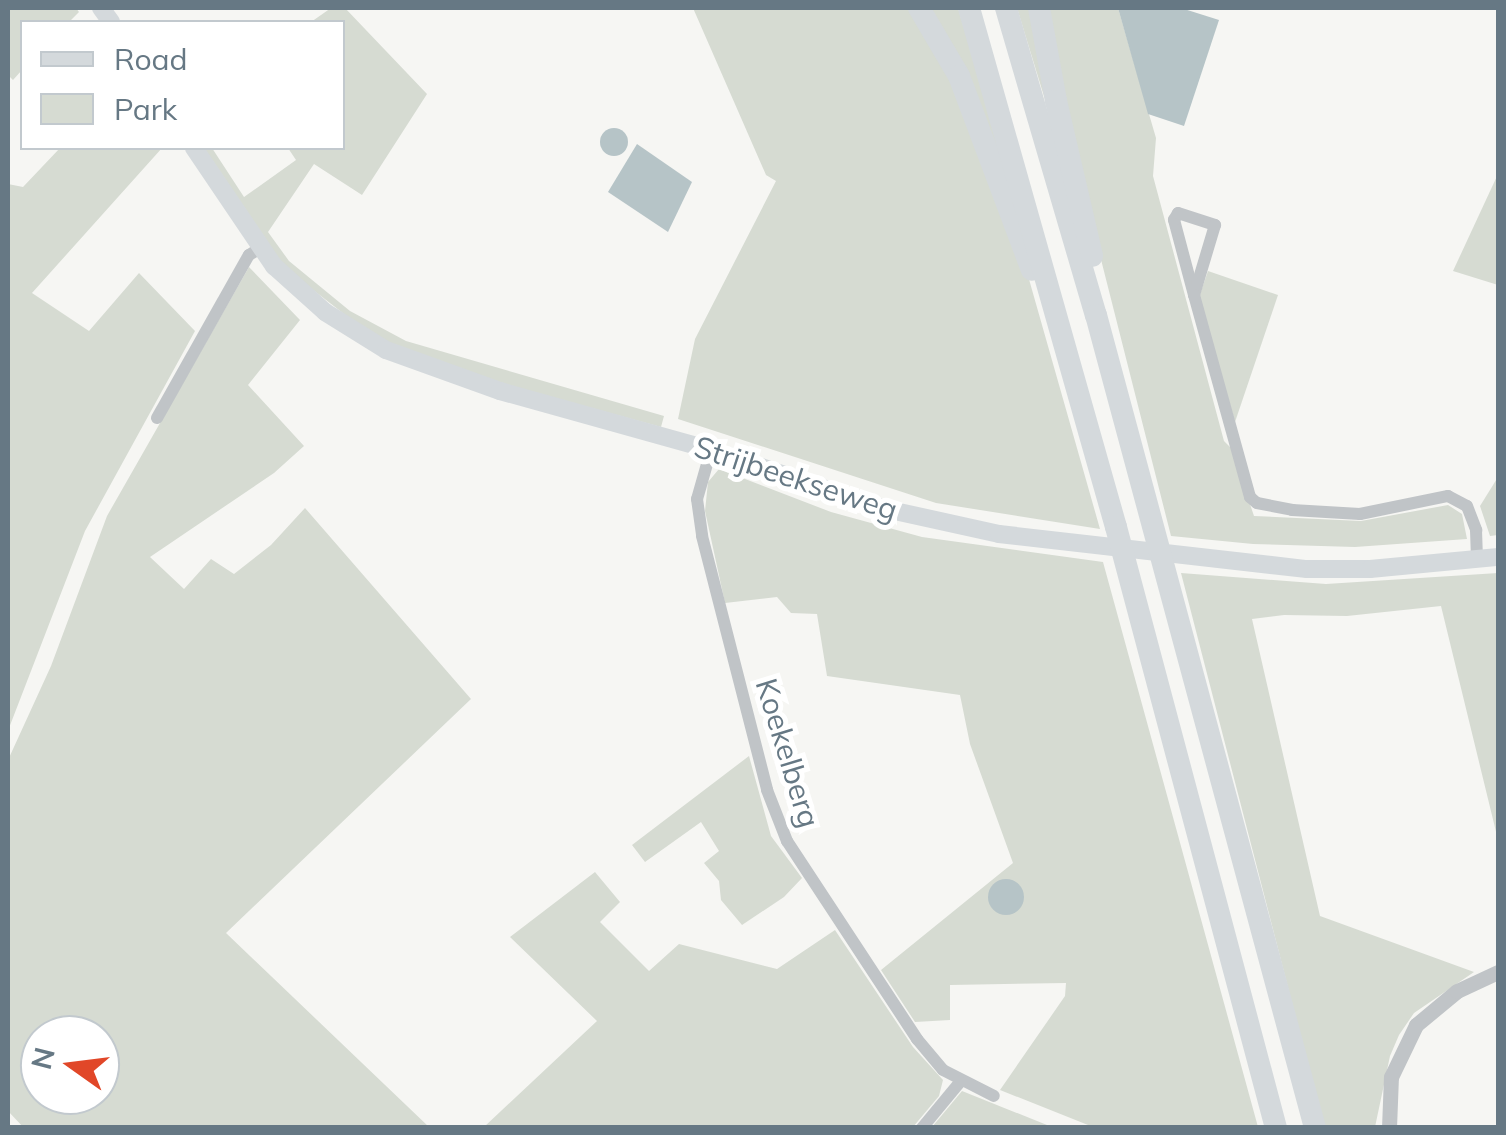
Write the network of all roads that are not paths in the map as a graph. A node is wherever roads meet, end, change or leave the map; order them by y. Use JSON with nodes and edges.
{"nodes":[{"id":1,"x":919,"y":8,"type":"edge"},
{"id":2,"x":968,"y":8,"type":"edge"},
{"id":3,"x":1006,"y":8,"type":"edge"},
{"id":4,"x":1039,"y":8,"type":"edge"},
{"id":5,"x":195,"y":150,"type":"edge"},
{"id":6,"x":260,"y":248,"type":"junction"},
{"id":7,"x":1194,"y":296,"type":"junction"},
{"id":8,"x":1096,"y":314,"type":"junction"},
{"id":9,"x":1059,"y":328,"type":"junction"},
{"id":10,"x":157,"y":418,"type":"dead end"},
{"id":11,"x":711,"y":450,"type":"junction"},
{"id":12,"x":1498,"y":558,"type":"edge"},
{"id":13,"x":1478,"y":559,"type":"junction"},
{"id":14,"x":1498,"y":972,"type":"edge"},
{"id":15,"x":960,"y":1082,"type":"junction"},
{"id":16,"x":994,"y":1096,"type":"dead end"},
{"id":17,"x":922,"y":1128,"type":"edge"},
{"id":18,"x":1276,"y":1128,"type":"edge"},
{"id":19,"x":1315,"y":1128,"type":"edge"},
{"id":20,"x":1389,"y":1128,"type":"edge"}],
"edges":[{"from":1,"to":9,"type":"highway"},
{"from":2,"to":9,"type":"highway"},
{"from":3,"to":8,"type":"highway"},
{"from":4,"to":8,"type":"highway"},
{"from":5,"to":6,"type":"main road","name":"Strijbeekseweg"},
{"from":6,"to":10,"type":"street"},
{"from":6,"to":11,"type":"main road","name":"Strijbeekseweg"},
{"from":7,"to":7,"type":"street"},
{"from":7,"to":13,"type":"street"},
{"from":8,"to":19,"type":"highway"},
{"from":9,"to":18,"type":"highway"},
{"from":11,"to":13,"type":"main road","name":"Strijbeekseweg"},
{"from":11,"to":15,"type":"street","name":"Koekelberg"},
{"from":12,"to":13,"type":"main road","name":"Strijbeekseweg"},
{"from":14,"to":20,"type":"street"},
{"from":15,"to":16,"type":"street","name":"Koekelberg"},
{"from":15,"to":17,"type":"street"}]}
